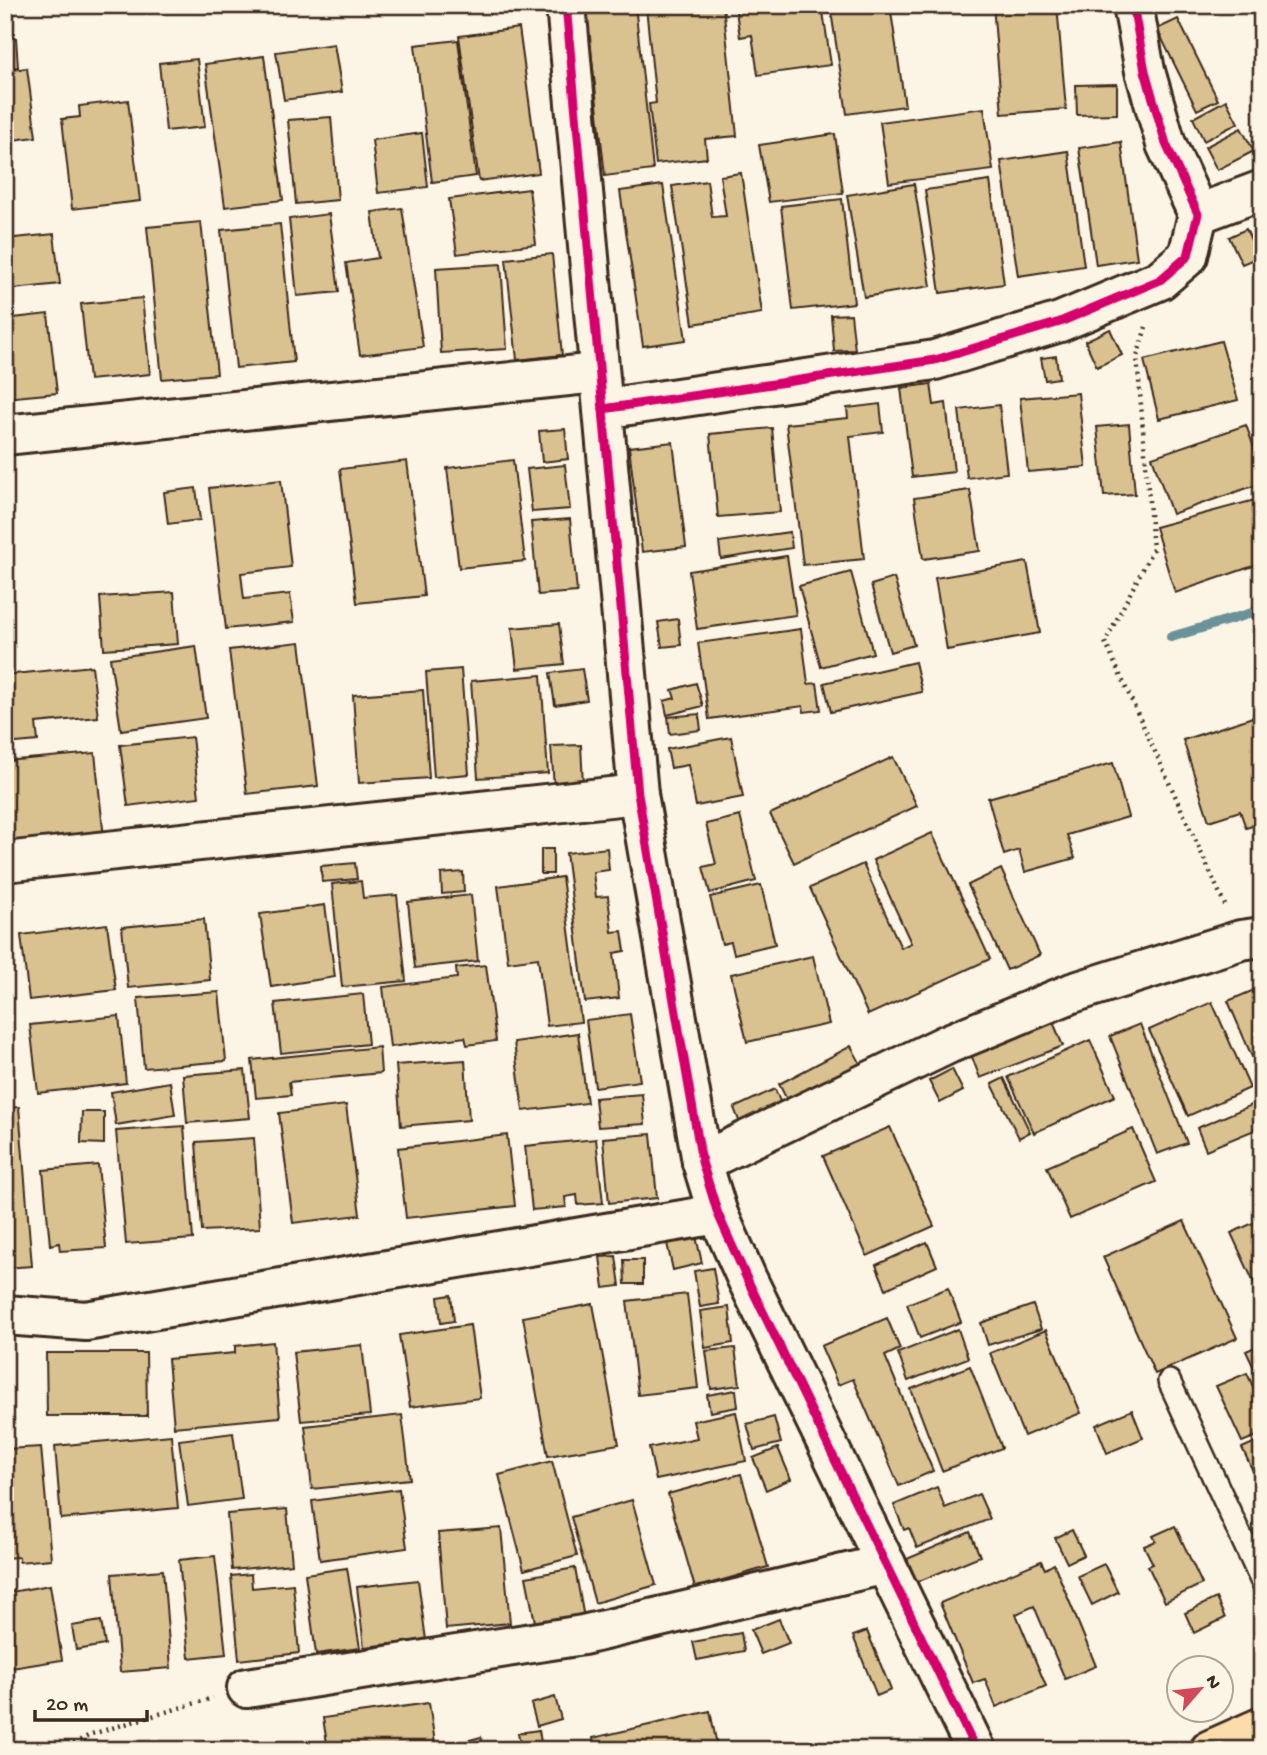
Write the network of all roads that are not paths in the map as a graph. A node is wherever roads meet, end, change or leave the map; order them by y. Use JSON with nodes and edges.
{"nodes":[{"id":1,"x":566,"y":5,"type":"edge"},
{"id":2,"x":1133,"y":5,"type":"edge"},
{"id":3,"x":1262,"y":190,"type":"edge"},
{"id":4,"x":1199,"y":214,"type":"junction"},
{"id":5,"x":600,"y":391,"type":"junction"},
{"id":6,"x":5,"y":435,"type":"edge"},
{"id":7,"x":638,"y":794,"type":"junction"},
{"id":8,"x":5,"y":863,"type":"edge"},
{"id":9,"x":1251,"y":938,"type":"edge"},
{"id":10,"x":702,"y":1162,"type":"junction"},
{"id":11,"x":718,"y":1214,"type":"junction"},
{"id":12,"x":5,"y":1315,"type":"edge"},
{"id":13,"x":1169,"y":1381,"type":"dead end"},
{"id":14,"x":886,"y":1564,"type":"junction"},
{"id":15,"x":1262,"y":1582,"type":"edge"},
{"id":16,"x":247,"y":1688,"type":"road end"},
{"id":17,"x":1262,"y":1727,"type":"edge"},
{"id":18,"x":976,"y":1750,"type":"edge"},
{"id":19,"x":1210,"y":1750,"type":"edge"}],
"edges":[{"from":1,"to":5,"type":"street"},
{"from":2,"to":4,"type":"street"},
{"from":3,"to":4,"type":"street"},
{"from":4,"to":5,"type":"street"},
{"from":5,"to":6,"type":"street"},
{"from":5,"to":7,"type":"street"},
{"from":7,"to":8,"type":"street"},
{"from":7,"to":10,"type":"street"},
{"from":9,"to":10,"type":"street"},
{"from":10,"to":11,"type":"street"},
{"from":11,"to":12,"type":"street"},
{"from":11,"to":14,"type":"street"},
{"from":13,"to":15,"type":"lane"},
{"from":14,"to":16,"type":"street"},
{"from":14,"to":18,"type":"street"},
{"from":17,"to":19,"type":"highway"}]}
